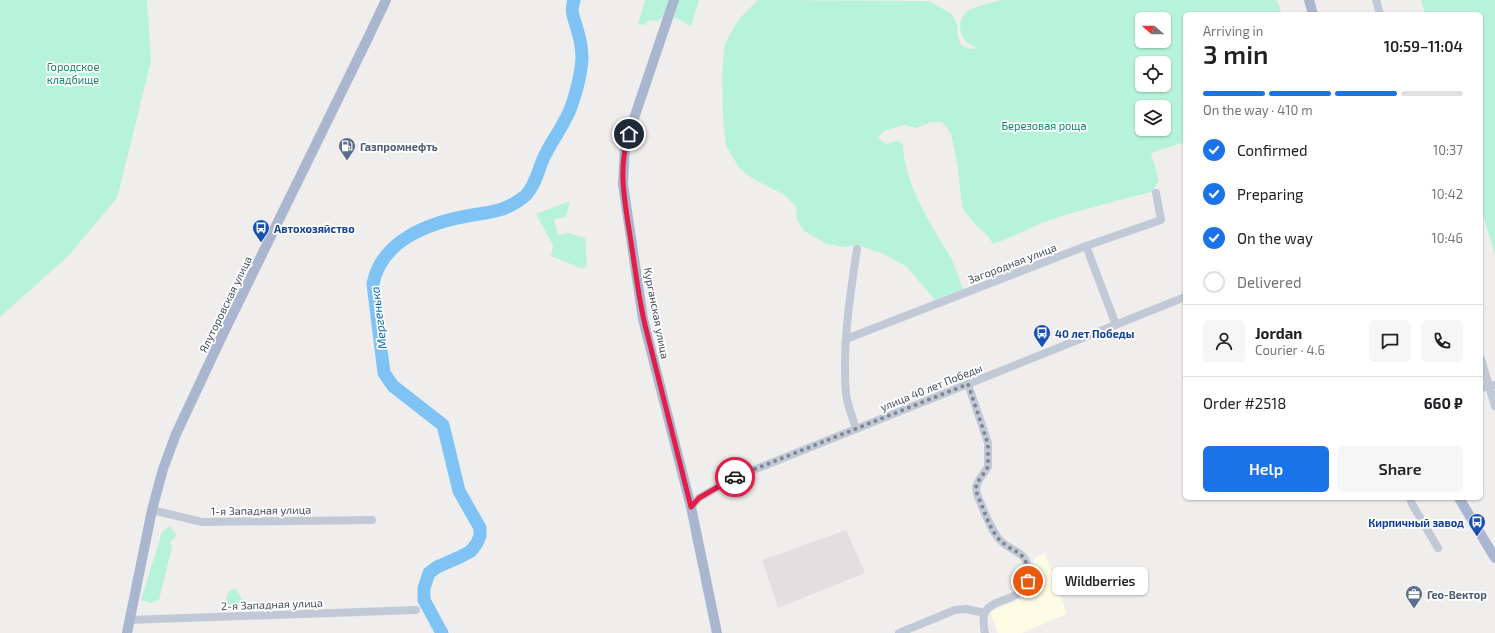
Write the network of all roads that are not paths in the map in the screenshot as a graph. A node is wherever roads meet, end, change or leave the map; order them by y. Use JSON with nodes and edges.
{"nodes":[{"id":1,"x":386,"y":0,"type":"edge"},
{"id":2,"x":674,"y":0,"type":"edge"},
{"id":3,"x":1309,"y":0,"type":"edge"},
{"id":4,"x":1376,"y":0,"type":"edge"},
{"id":5,"x":1312,"y":12,"type":"edge"},
{"id":6,"x":1379,"y":12,"type":"edge"},
{"id":7,"x":1156,"y":193,"type":"dead end"},
{"id":8,"x":1086,"y":246,"type":"junction"},
{"id":9,"x":857,"y":248,"type":"dead end"},
{"id":10,"x":1183,"y":298,"type":"edge"},
{"id":11,"x":1116,"y":325,"type":"junction"},
{"id":12,"x":846,"y":339,"type":"junction"},
{"id":13,"x":1483,"y":367,"type":"edge"},
{"id":14,"x":968,"y":384,"type":"junction"},
{"id":15,"x":1488,"y":386,"type":"edge"},
{"id":16,"x":1495,"y":406,"type":"edge"},
{"id":17,"x":856,"y":429,"type":"junction"},
{"id":18,"x":1411,"y":500,"type":"edge"},
{"id":19,"x":1460,"y":500,"type":"edge"},
{"id":20,"x":691,"y":507,"type":"junction"},
{"id":21,"x":152,"y":510,"type":"junction"},
{"id":22,"x":372,"y":520,"type":"dead end"},
{"id":23,"x":1438,"y":548,"type":"dead end"},
{"id":24,"x":1495,"y":558,"type":"edge"},
{"id":25,"x":416,"y":610,"type":"dead end"},
{"id":26,"x":984,"y":613,"type":"junction"},
{"id":27,"x":129,"y":620,"type":"junction"},
{"id":28,"x":127,"y":633,"type":"edge"},
{"id":29,"x":717,"y":633,"type":"edge"},
{"id":30,"x":899,"y":633,"type":"edge"},
{"id":31,"x":985,"y":633,"type":"edge"}],
"edges":[{"from":1,"to":21,"type":"main road","name":"Ялуторовская улица"},
{"from":2,"to":20,"type":"main road","name":"Курганская улица"},
{"from":3,"to":5,"type":"main road"},
{"from":4,"to":6,"type":"street"},
{"from":7,"to":8,"type":"street","name":"Загородная улица"},
{"from":8,"to":11,"type":"street"},
{"from":8,"to":12,"type":"street","name":"Загородная улица"},
{"from":9,"to":12,"type":"street"},
{"from":10,"to":11,"type":"street","name":"улица 40 лет Победы"},
{"from":11,"to":14,"type":"street","name":"улица 40 лет Победы"},
{"from":12,"to":17,"type":"street"},
{"from":13,"to":15,"type":"street"},
{"from":14,"to":17,"type":"street","name":"улица 40 лет Победы"},
{"from":14,"to":26,"type":"street"},
{"from":15,"to":16,"type":"street"},
{"from":17,"to":20,"type":"street","name":"улица 40 лет Победы"},
{"from":18,"to":23,"type":"street"},
{"from":19,"to":24,"type":"main road"},
{"from":20,"to":29,"type":"main road","name":"Курганская улица"},
{"from":21,"to":22,"type":"street","name":"1-я Западная улица"},
{"from":21,"to":27,"type":"main road","name":"Ялуторовская улица"},
{"from":25,"to":27,"type":"street","name":"2-я Западная улица"},
{"from":26,"to":30,"type":"street"},
{"from":26,"to":31,"type":"street"},
{"from":27,"to":28,"type":"main road","name":"Ялуторовская улица"}]}
